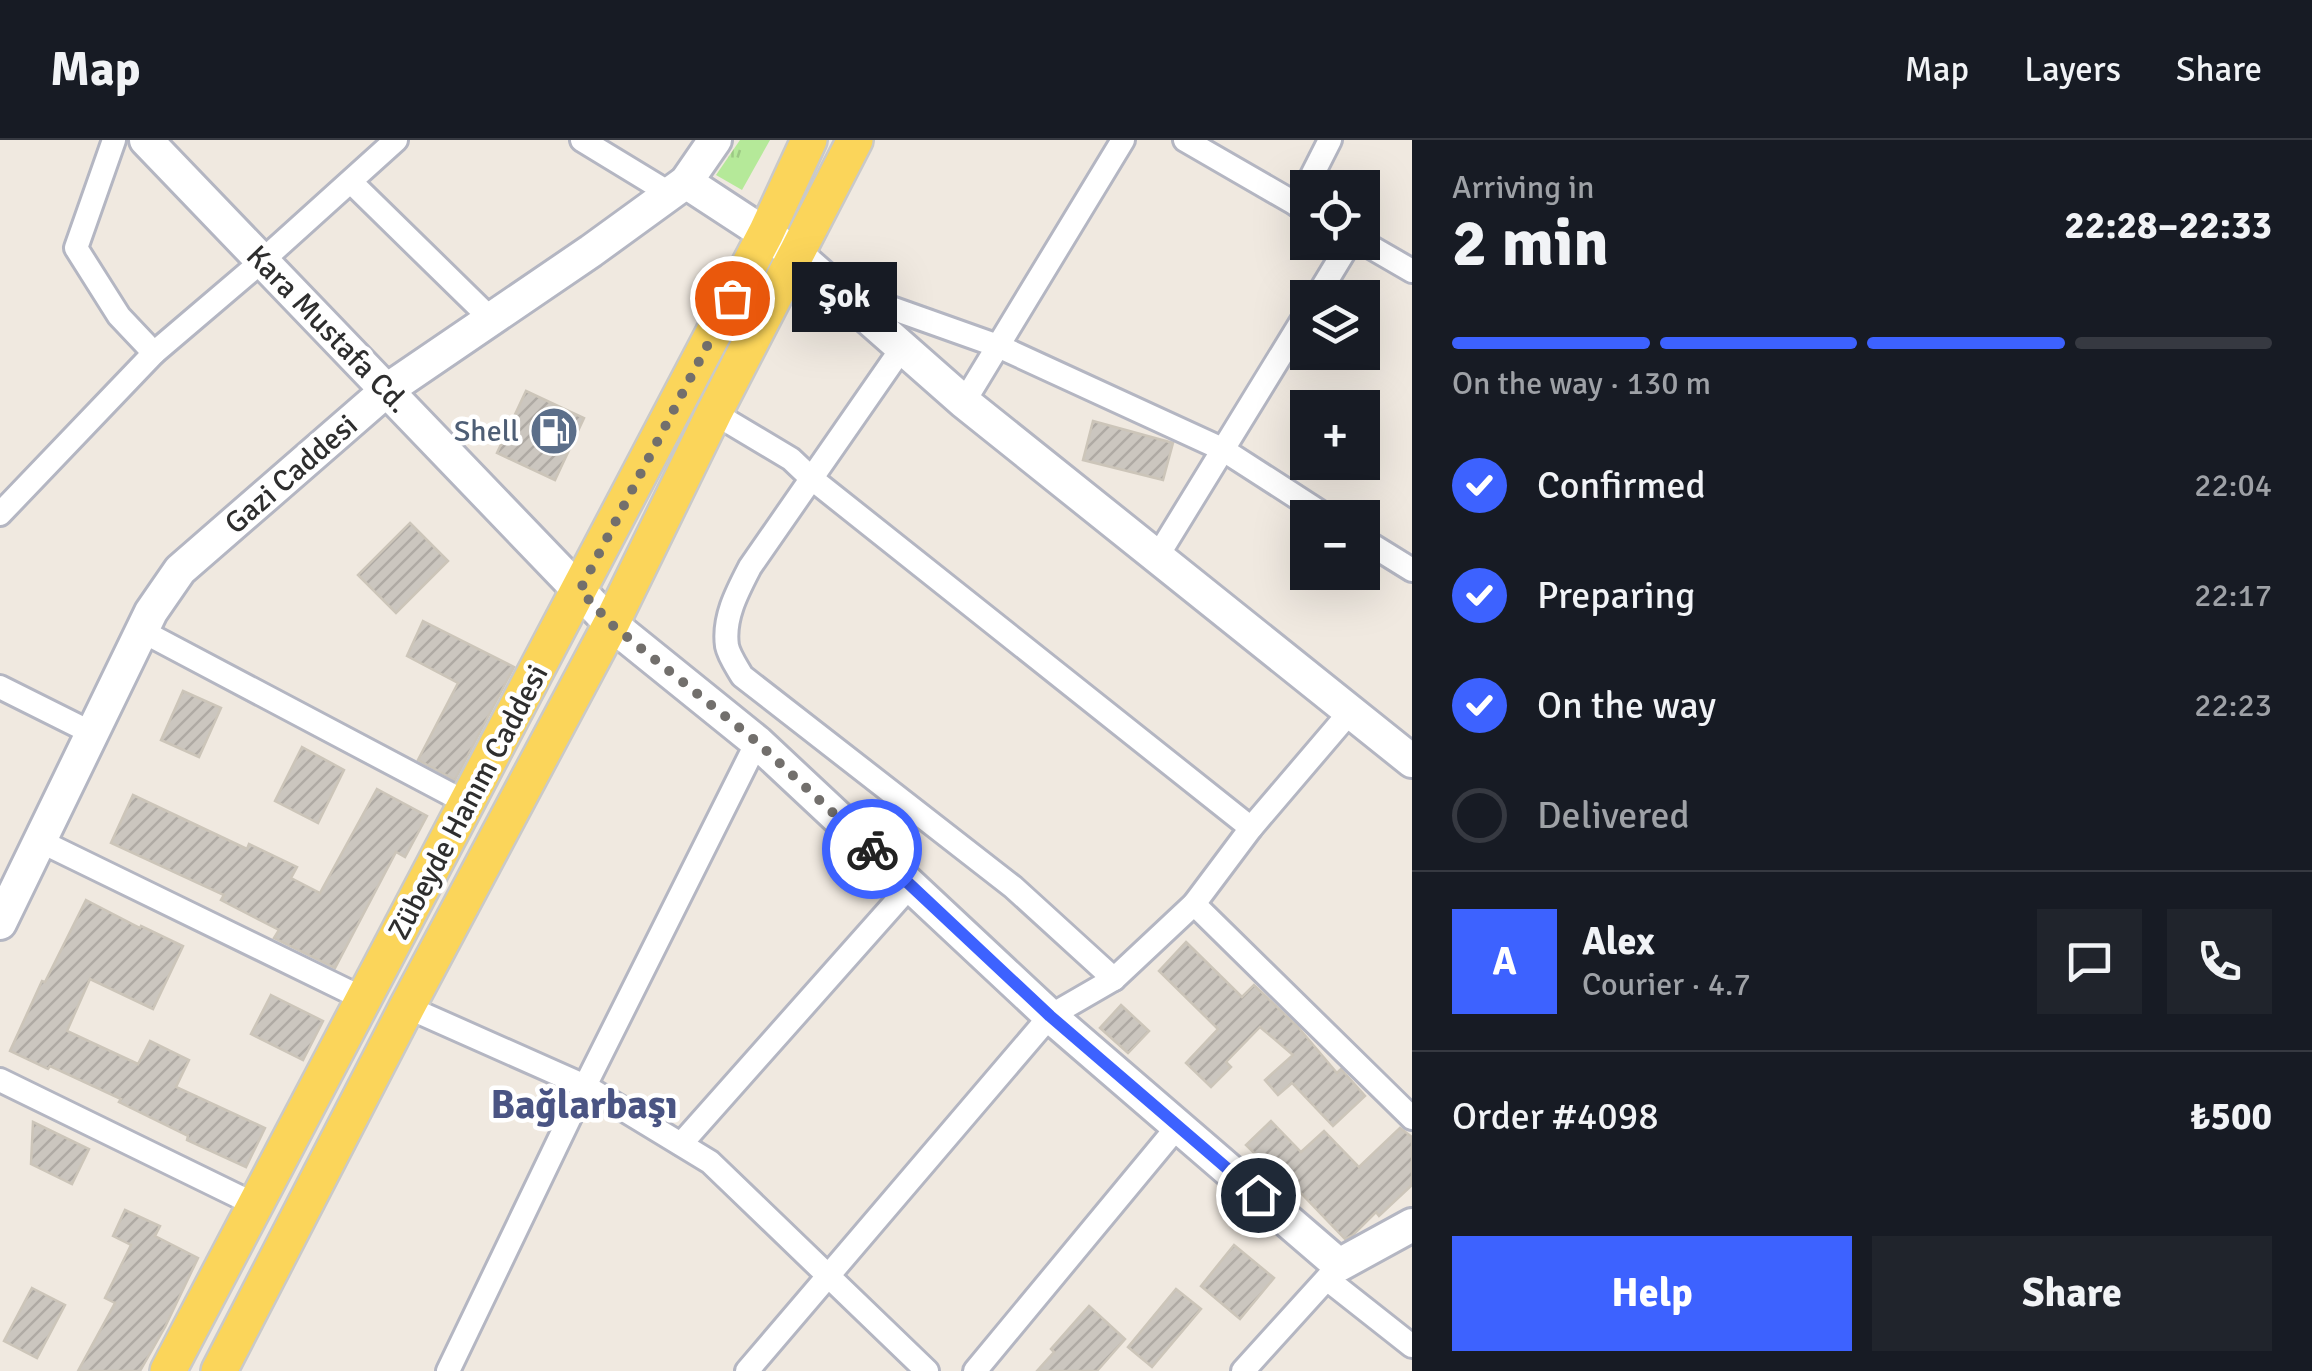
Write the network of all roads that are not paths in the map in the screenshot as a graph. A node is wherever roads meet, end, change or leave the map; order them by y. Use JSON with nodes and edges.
{"nodes":[{"id":1,"x":114,"y":140,"type":"edge"},
{"id":2,"x":146,"y":140,"type":"edge"},
{"id":3,"x":396,"y":140,"type":"edge"},
{"id":4,"x":582,"y":140,"type":"edge"},
{"id":5,"x":716,"y":140,"type":"edge"},
{"id":6,"x":809,"y":140,"type":"edge"},
{"id":7,"x":854,"y":140,"type":"edge"},
{"id":8,"x":1123,"y":140,"type":"edge"},
{"id":9,"x":1185,"y":140,"type":"edge"},
{"id":10,"x":1330,"y":140,"type":"edge"},
{"id":11,"x":1318,"y":170,"type":"edge"},
{"id":12,"x":352,"y":182,"type":"junction"},
{"id":13,"x":677,"y":188,"type":"junction"},
{"id":14,"x":1290,"y":201,"type":"edge"},
{"id":15,"x":766,"y":233,"type":"junction"},
{"id":16,"x":1380,"y":253,"type":"edge"},
{"id":17,"x":796,"y":254,"type":"junction"},
{"id":18,"x":262,"y":261,"type":"junction"},
{"id":19,"x":1412,"y":272,"type":"edge"},
{"id":20,"x":834,"y":288,"type":"junction"},
{"id":21,"x":491,"y":319,"type":"junction"},
{"id":22,"x":1290,"y":341,"type":"edge"},
{"id":23,"x":998,"y":346,"type":"junction"},
{"id":24,"x":902,"y":348,"type":"junction"},
{"id":25,"x":154,"y":353,"type":"junction"},
{"id":26,"x":387,"y":390,"type":"junction"},
{"id":27,"x":964,"y":402,"type":"junction"},
{"id":28,"x":714,"y":413,"type":"junction"},
{"id":29,"x":1222,"y":449,"type":"junction"},
{"id":30,"x":811,"y":478,"type":"junction"},
{"id":31,"x":1301,"y":500,"type":"edge"},
{"id":32,"x":0,"y":514,"type":"edge"},
{"id":33,"x":1380,"y":550,"type":"edge"},
{"id":34,"x":1157,"y":556,"type":"junction"},
{"id":35,"x":1412,"y":570,"type":"edge"},
{"id":36,"x":580,"y":590,"type":"junction"},
{"id":37,"x":611,"y":624,"type":"junction"},
{"id":38,"x":142,"y":631,"type":"junction"},
{"id":39,"x":0,"y":687,"type":"edge"},
{"id":40,"x":1350,"y":712,"type":"junction"},
{"id":41,"x":92,"y":734,"type":"junction"},
{"id":42,"x":757,"y":742,"type":"junction"},
{"id":43,"x":1412,"y":761,"type":"edge"},
{"id":44,"x":467,"y":804,"type":"junction"},
{"id":45,"x":1251,"y":828,"type":"junction"},
{"id":46,"x":40,"y":841,"type":"junction"},
{"id":47,"x":911,"y":886,"type":"junction"},
{"id":48,"x":1194,"y":904,"type":"junction"},
{"id":49,"x":0,"y":923,"type":"edge"},
{"id":50,"x":1114,"y":979,"type":"junction"},
{"id":51,"x":364,"y":999,"type":"junction"},
{"id":52,"x":407,"y":1007,"type":"junction"},
{"id":53,"x":1050,"y":1016,"type":"junction"},
{"id":54,"x":0,"y":1080,"type":"edge"},
{"id":55,"x":585,"y":1086,"type":"junction"},
{"id":56,"x":1412,"y":1118,"type":"edge"},
{"id":57,"x":1178,"y":1126,"type":"junction"},
{"id":58,"x":682,"y":1144,"type":"junction"},
{"id":59,"x":256,"y":1204,"type":"junction"},
{"id":60,"x":1412,"y":1225,"type":"edge"},
{"id":61,"x":1333,"y":1272,"type":"junction"},
{"id":62,"x":828,"y":1276,"type":"junction"},
{"id":63,"x":1412,"y":1346,"type":"edge"},
{"id":64,"x":168,"y":1371,"type":"edge"},
{"id":65,"x":219,"y":1371,"type":"edge"},
{"id":66,"x":448,"y":1371,"type":"edge"},
{"id":67,"x":746,"y":1371,"type":"edge"},
{"id":68,"x":927,"y":1371,"type":"edge"},
{"id":69,"x":975,"y":1371,"type":"edge"},
{"id":70,"x":1243,"y":1371,"type":"edge"}],
"edges":[{"from":1,"to":25,"type":"street"},
{"from":2,"to":18,"type":"street","name":"Kara Mustafa Cd."},
{"from":3,"to":12,"type":"street"},
{"from":4,"to":13,"type":"street"},
{"from":5,"to":13,"type":"street","name":"Gazi Caddesi"},
{"from":6,"to":15,"type":"main road","name":"Zübeyde Hanım Caddesi"},
{"from":7,"to":17,"type":"main road"},
{"from":8,"to":23,"type":"street"},
{"from":9,"to":14,"type":"street"},
{"from":10,"to":11,"type":"street"},
{"from":12,"to":18,"type":"street"},
{"from":12,"to":21,"type":"street"},
{"from":13,"to":15,"type":"street"},
{"from":13,"to":21,"type":"street","name":"Gazi Caddesi"},
{"from":15,"to":17,"type":"street"},
{"from":15,"to":36,"type":"main road","name":"Zübeyde Hanım Caddesi"},
{"from":16,"to":19,"type":"street"},
{"from":17,"to":20,"type":"street"},
{"from":17,"to":28,"type":"main road"},
{"from":18,"to":25,"type":"street"},
{"from":18,"to":26,"type":"street","name":"Kara Mustafa Cd."},
{"from":20,"to":23,"type":"street"},
{"from":20,"to":24,"type":"street"},
{"from":21,"to":26,"type":"street","name":"Gazi Caddesi"},
{"from":22,"to":29,"type":"street"},
{"from":23,"to":27,"type":"street"},
{"from":23,"to":29,"type":"street"},
{"from":24,"to":27,"type":"street"},
{"from":24,"to":30,"type":"street"},
{"from":25,"to":32,"type":"street"},
{"from":26,"to":36,"type":"street","name":"Kara Mustafa Cd."},
{"from":26,"to":38,"type":"street","name":"Gazi Caddesi"},
{"from":27,"to":34,"type":"street"},
{"from":28,"to":30,"type":"street"},
{"from":28,"to":37,"type":"main road"},
{"from":29,"to":31,"type":"street"},
{"from":29,"to":34,"type":"street"},
{"from":30,"to":45,"type":"street"},
{"from":30,"to":50,"type":"street"},
{"from":33,"to":35,"type":"street"},
{"from":34,"to":40,"type":"street"},
{"from":36,"to":37,"type":"street","name":"Kara Mustafa Cd."},
{"from":36,"to":44,"type":"main road","name":"Zübeyde Hanım Caddesi"},
{"from":37,"to":42,"type":"street","name":"Kara Mustafa Cd."},
{"from":37,"to":52,"type":"main road"},
{"from":38,"to":41,"type":"street","name":"Gazi Caddesi"},
{"from":38,"to":44,"type":"street"},
{"from":39,"to":41,"type":"street"},
{"from":40,"to":43,"type":"street"},
{"from":40,"to":45,"type":"street"},
{"from":41,"to":46,"type":"street","name":"Gazi Caddesi"},
{"from":42,"to":47,"type":"street","name":"Kara Mustafa Cd."},
{"from":42,"to":55,"type":"street"},
{"from":44,"to":51,"type":"main road","name":"Zübeyde Hanım Caddesi"},
{"from":45,"to":48,"type":"street"},
{"from":46,"to":49,"type":"street","name":"Gazi Caddesi"},
{"from":46,"to":51,"type":"street"},
{"from":47,"to":53,"type":"street","name":"Kara Mustafa Cd."},
{"from":47,"to":58,"type":"street"},
{"from":48,"to":50,"type":"street"},
{"from":48,"to":56,"type":"street"},
{"from":50,"to":53,"type":"street"},
{"from":51,"to":59,"type":"main road","name":"Zübeyde Hanım Caddesi"},
{"from":52,"to":55,"type":"street"},
{"from":52,"to":65,"type":"main road"},
{"from":53,"to":57,"type":"street","name":"Kara Mustafa Cd."},
{"from":53,"to":62,"type":"street"},
{"from":54,"to":59,"type":"street"},
{"from":55,"to":58,"type":"street"},
{"from":55,"to":66,"type":"street"},
{"from":57,"to":61,"type":"street","name":"Kara Mustafa Cd."},
{"from":57,"to":69,"type":"street"},
{"from":58,"to":62,"type":"street"},
{"from":59,"to":64,"type":"main road","name":"Zübeyde Hanım Caddesi"},
{"from":60,"to":61,"type":"street"},
{"from":61,"to":63,"type":"street"},
{"from":61,"to":70,"type":"street"},
{"from":62,"to":67,"type":"street"},
{"from":62,"to":68,"type":"street"}]}
